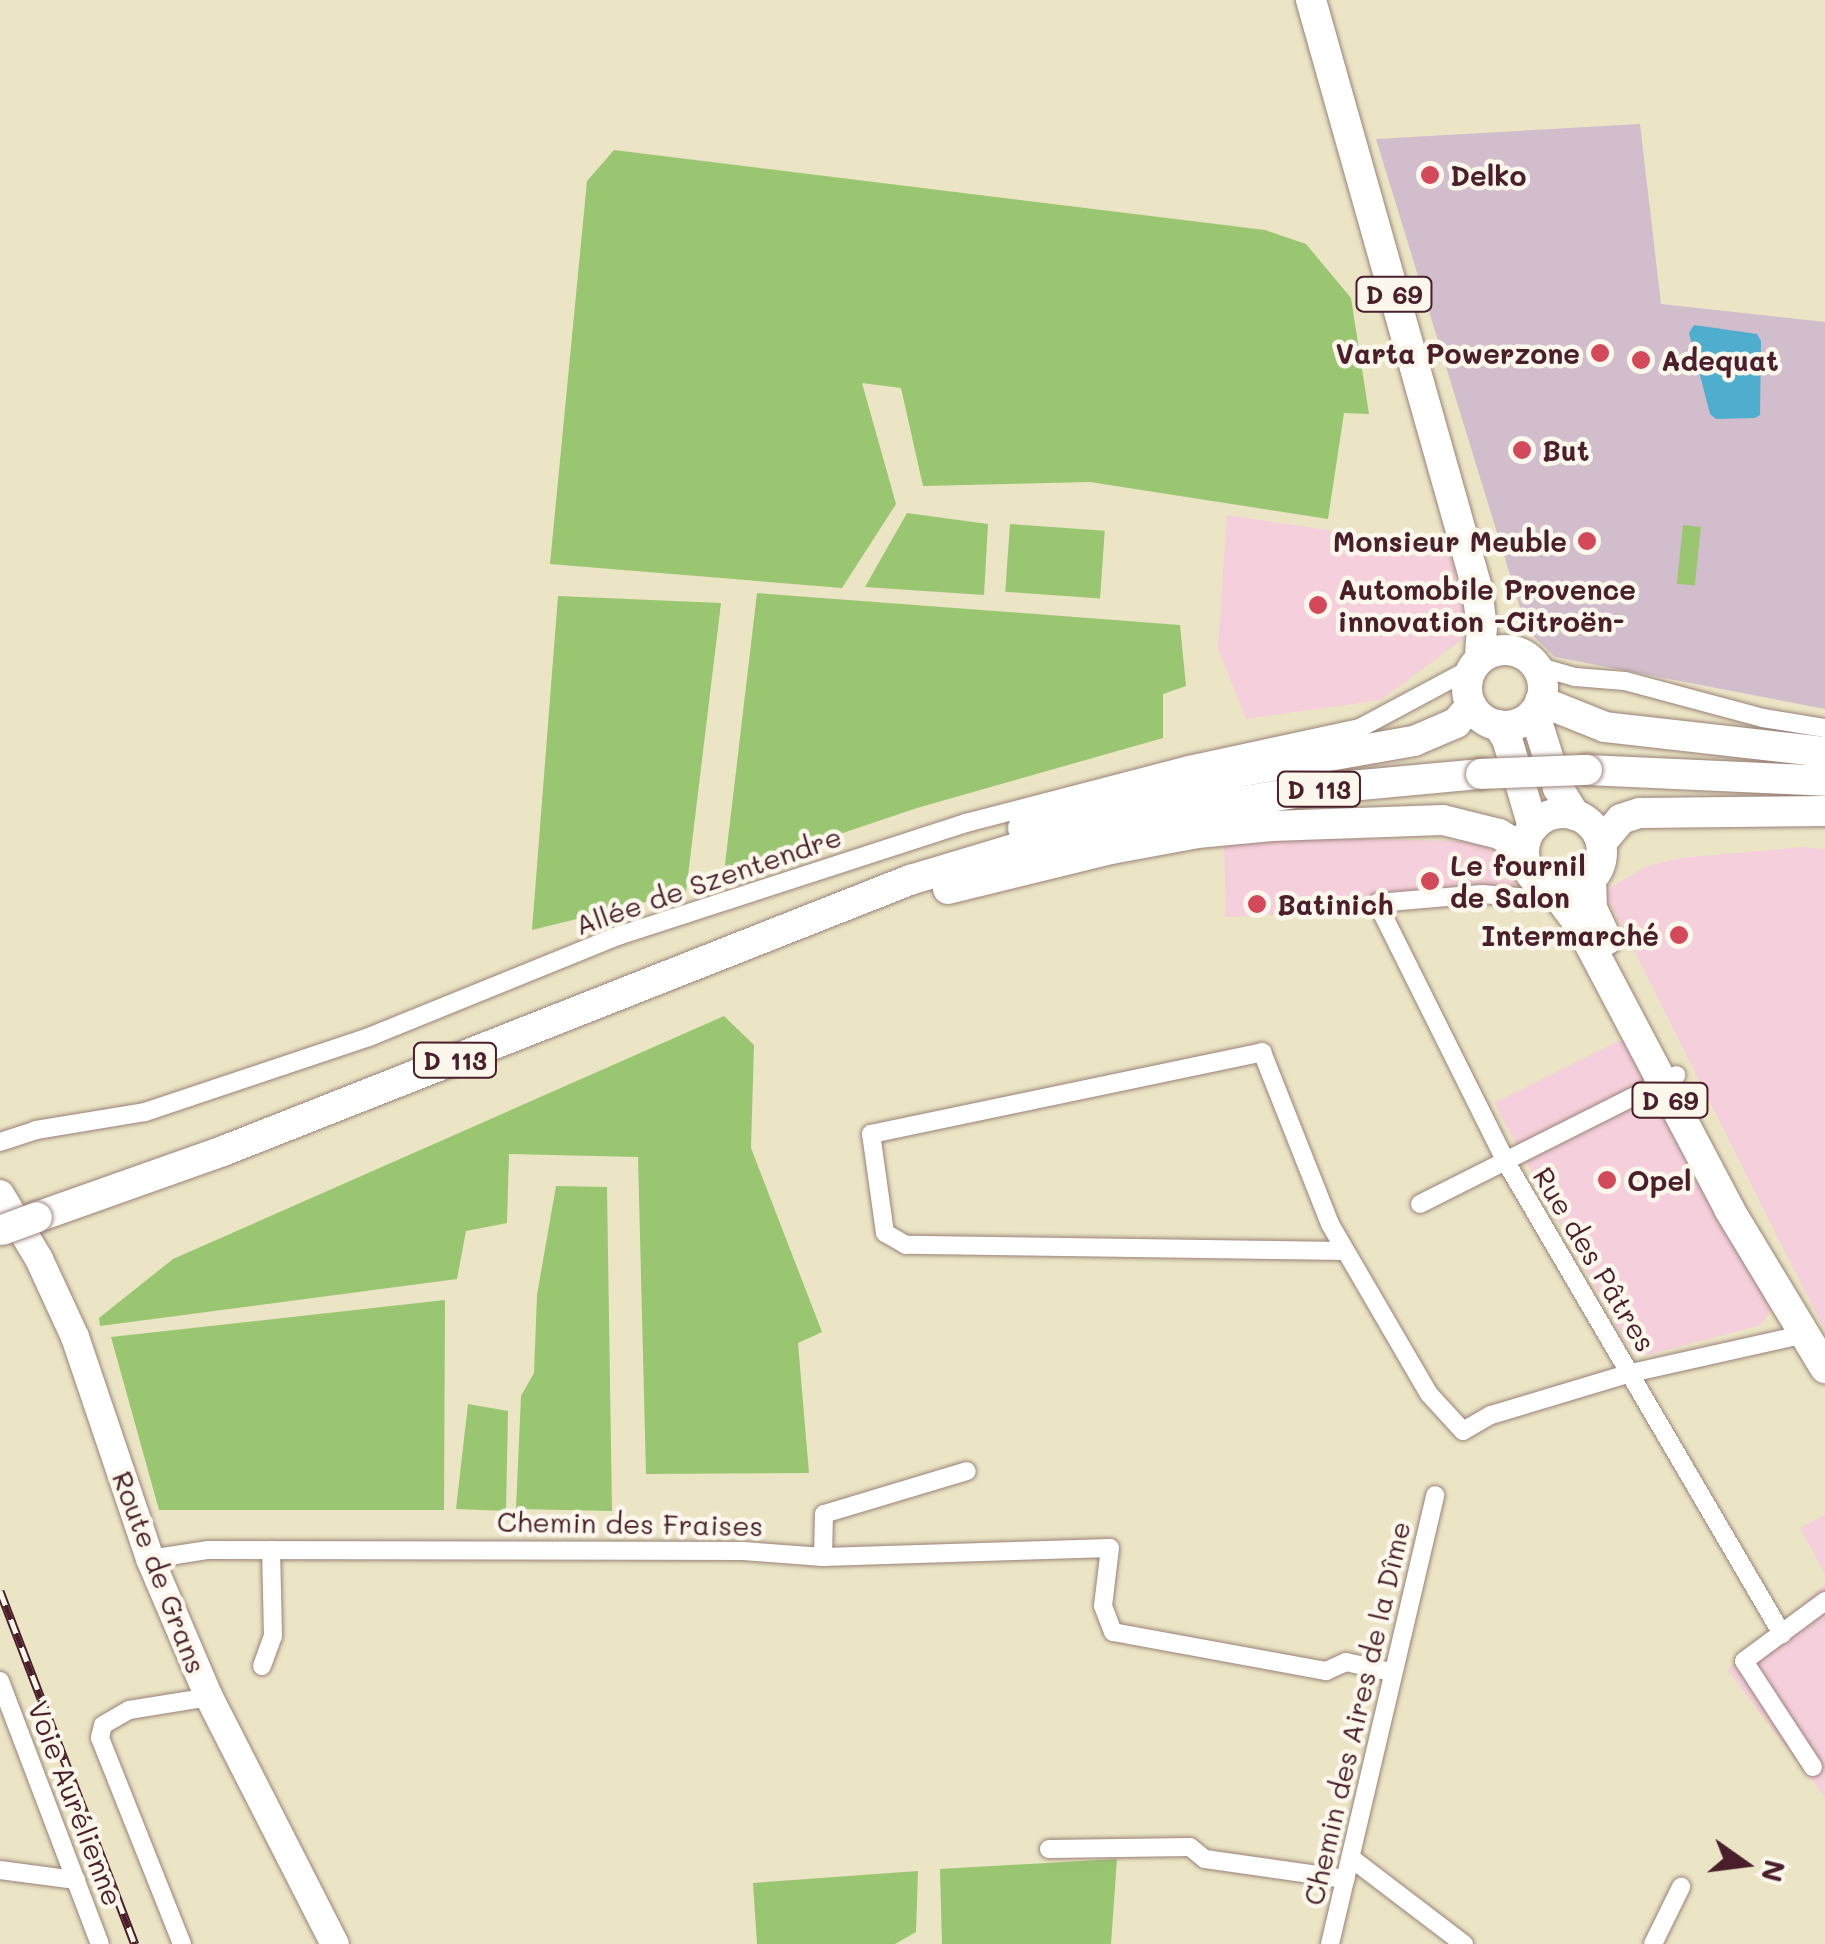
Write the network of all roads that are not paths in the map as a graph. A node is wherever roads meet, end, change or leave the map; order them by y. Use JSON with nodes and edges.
{"nodes":[{"id":1,"x":1311,"y":0,"type":"edge"},
{"id":2,"x":1477,"y":588,"type":"junction"},
{"id":3,"x":1510,"y":650,"type":"junction"},
{"id":4,"x":1472,"y":681,"type":"junction"},
{"id":5,"x":1538,"y":693,"type":"junction"},
{"id":6,"x":1498,"y":726,"type":"junction"},
{"id":7,"x":1825,"y":728,"type":"edge"},
{"id":8,"x":1825,"y":752,"type":"edge"},
{"id":9,"x":1825,"y":780,"type":"edge"},
{"id":10,"x":1825,"y":811,"type":"edge"},
{"id":11,"x":1575,"y":814,"type":"junction"},
{"id":12,"x":1528,"y":838,"type":"junction"},
{"id":13,"x":1602,"y":843,"type":"junction"},
{"id":14,"x":910,"y":880,"type":"junction"},
{"id":15,"x":1591,"y":880,"type":"junction"},
{"id":16,"x":1547,"y":888,"type":"junction"},
{"id":17,"x":795,"y":927,"type":"junction"},
{"id":18,"x":1642,"y":1028,"type":"junction"},
{"id":19,"x":1669,"y":1079,"type":"junction"},
{"id":20,"x":0,"y":1142,"type":"edge"},
{"id":21,"x":1506,"y":1162,"type":"junction"},
{"id":22,"x":0,"y":1194,"type":"edge"},
{"id":23,"x":1420,"y":1204,"type":"dead end"},
{"id":24,"x":1330,"y":1224,"type":"junction"},
{"id":25,"x":1,"y":1230,"type":"edge"},
{"id":26,"x":1345,"y":1252,"type":"junction"},
{"id":27,"x":1308,"y":1254,"type":"junction"},
{"id":28,"x":1805,"y":1334,"type":"junction"},
{"id":29,"x":1825,"y":1368,"type":"edge"},
{"id":30,"x":1631,"y":1373,"type":"junction"},
{"id":31,"x":967,"y":1470,"type":"dead end"},
{"id":32,"x":1436,"y":1496,"type":"dead end"},
{"id":33,"x":271,"y":1550,"type":"junction"},
{"id":34,"x":823,"y":1557,"type":"junction"},
{"id":35,"x":150,"y":1560,"type":"junction"},
{"id":36,"x":1825,"y":1601,"type":"edge"},
{"id":37,"x":1782,"y":1634,"type":"junction"},
{"id":38,"x":262,"y":1666,"type":"dead end"},
{"id":39,"x":1391,"y":1672,"type":"junction"},
{"id":40,"x":0,"y":1681,"type":"edge"},
{"id":41,"x":209,"y":1697,"type":"junction"},
{"id":42,"x":1813,"y":1767,"type":"dead end"},
{"id":43,"x":1049,"y":1849,"type":"dead end"},
{"id":44,"x":1351,"y":1858,"type":"junction"},
{"id":45,"x":0,"y":1870,"type":"edge"},
{"id":46,"x":1346,"y":1879,"type":"junction"},
{"id":47,"x":76,"y":1880,"type":"junction"},
{"id":48,"x":1681,"y":1886,"type":"dead end"},
{"id":49,"x":100,"y":1944,"type":"edge"},
{"id":50,"x":182,"y":1944,"type":"edge"},
{"id":51,"x":334,"y":1944,"type":"edge"},
{"id":52,"x":1330,"y":1944,"type":"edge"},
{"id":53,"x":1464,"y":1944,"type":"edge"},
{"id":54,"x":1653,"y":1944,"type":"edge"}],
"edges":[{"from":1,"to":2,"type":"main road","number":"D 69"},
{"from":2,"to":3,"type":"main road","number":"D 69"},
{"from":2,"to":4,"type":"main road","number":"D 69"},
{"from":3,"to":4,"type":"main road"},
{"from":3,"to":5,"type":"main road"},
{"from":4,"to":6,"type":"main road"},
{"from":4,"to":14,"type":"main road"},
{"from":4,"to":20,"type":"street","name":"Allée de Szentendre"},
{"from":5,"to":6,"type":"main road"},
{"from":5,"to":7,"type":"street"},
{"from":5,"to":8,"type":"main road"},
{"from":5,"to":11,"type":"main road"},
{"from":6,"to":12,"type":"main road"},
{"from":9,"to":14,"type":"main road","number":"D 113","bridge":true},
{"from":10,"to":13,"type":"main road"},
{"from":11,"to":12,"type":"main road"},
{"from":11,"to":13,"type":"main road"},
{"from":12,"to":16,"type":"main road"},
{"from":12,"to":17,"type":"main road"},
{"from":13,"to":15,"type":"main road"},
{"from":14,"to":17,"type":"main road","number":"D 113"},
{"from":15,"to":16,"type":"main road"},
{"from":15,"to":18,"type":"main road","number":"D 69"},
{"from":16,"to":18,"type":"main road","number":"D 69"},
{"from":16,"to":21,"type":"street","name":"Rue des Pâtres"},
{"from":17,"to":25,"type":"main road","number":"D 113","bridge":true},
{"from":18,"to":19,"type":"main road","number":"D 69"},
{"from":19,"to":21,"type":"street"},
{"from":19,"to":28,"type":"main road","number":"D 69"},
{"from":21,"to":23,"type":"street"},
{"from":21,"to":30,"type":"street","name":"Rue des Pâtres"},
{"from":22,"to":35,"type":"street","name":"Route de Grans"},
{"from":24,"to":26,"type":"street"},
{"from":24,"to":27,"type":"street"},
{"from":24,"to":27,"type":"street"},
{"from":26,"to":27,"type":"street"},
{"from":26,"to":30,"type":"street"},
{"from":28,"to":29,"type":"main road","number":"D 69"},
{"from":28,"to":30,"type":"street"},
{"from":30,"to":37,"type":"street","name":"Rue des Pâtres"},
{"from":31,"to":34,"type":"street"},
{"from":32,"to":39,"type":"street","name":"Chemin des Aires de la Dîme"},
{"from":33,"to":34,"type":"street","name":"Chemin des Fraises"},
{"from":33,"to":35,"type":"street","name":"Chemin des Fraises"},
{"from":33,"to":38,"type":"street"},
{"from":34,"to":39,"type":"street","name":"Chemin des Fraises"},
{"from":35,"to":41,"type":"street","name":"Route de Grans"},
{"from":36,"to":37,"type":"street"},
{"from":37,"to":42,"type":"street"},
{"from":39,"to":44,"type":"street","name":"Chemin des Aires de la Dîme"},
{"from":40,"to":47,"type":"street","name":"Voie Aurélienne"},
{"from":41,"to":50,"type":"street"},
{"from":41,"to":51,"type":"street","name":"Route de Grans"},
{"from":43,"to":46,"type":"street"},
{"from":44,"to":46,"type":"street","name":"Chemin des Aires de la Dîme"},
{"from":44,"to":53,"type":"street"},
{"from":45,"to":47,"type":"street"},
{"from":46,"to":52,"type":"street","name":"Chemin des Aires de la Dîme"},
{"from":47,"to":49,"type":"street","name":"Voie Aurélienne"},
{"from":48,"to":54,"type":"street"}]}
